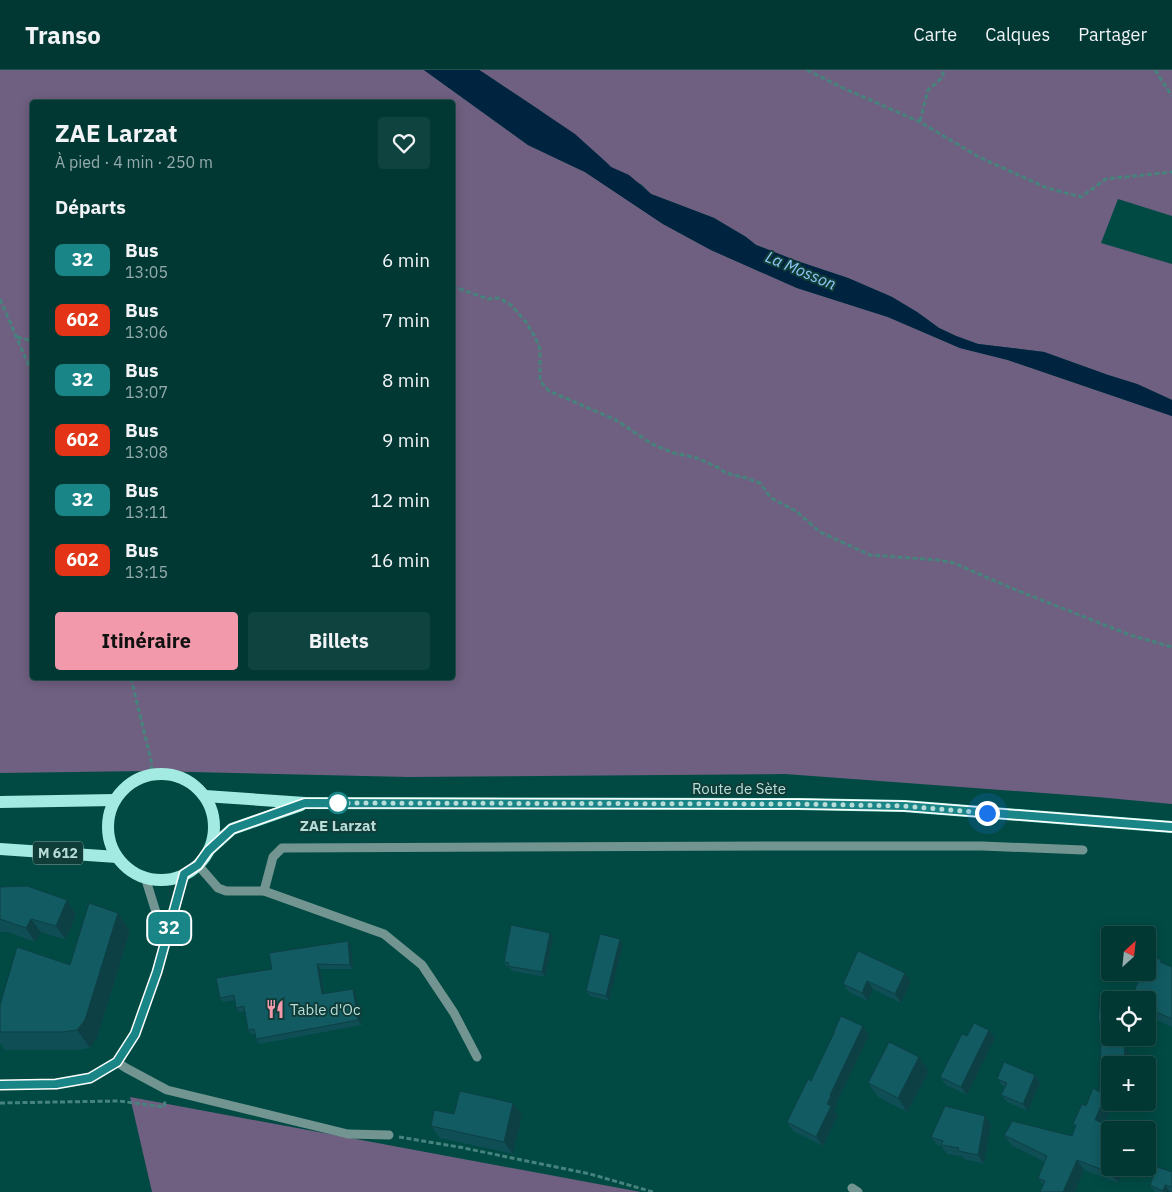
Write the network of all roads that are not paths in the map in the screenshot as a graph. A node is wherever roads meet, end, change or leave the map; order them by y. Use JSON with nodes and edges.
{"nodes":[{"id":1,"x":205,"y":796,"type":"junction"},
{"id":2,"x":114,"y":800,"type":"junction"},
{"id":3,"x":0,"y":802,"type":"edge"},
{"id":4,"x":305,"y":803,"type":"junction"},
{"id":5,"x":1172,"y":827,"type":"edge"},
{"id":6,"x":0,"y":849,"type":"edge"},
{"id":7,"x":1083,"y":850,"type":"dead end"},
{"id":8,"x":208,"y":851,"type":"junction"},
{"id":9,"x":117,"y":857,"type":"junction"},
{"id":10,"x":198,"y":865,"type":"junction"},
{"id":11,"x":184,"y":874,"type":"junction"},
{"id":12,"x":145,"y":877,"type":"junction"},
{"id":13,"x":264,"y":891,"type":"junction"},
{"id":14,"x":166,"y":941,"type":"junction"},
{"id":15,"x":477,"y":1057,"type":"dead end"},
{"id":16,"x":117,"y":1062,"type":"junction"},
{"id":17,"x":0,"y":1085,"type":"edge"},
{"id":18,"x":389,"y":1135,"type":"road end"}],
"edges":[{"from":1,"to":2,"type":"main road"},
{"from":1,"to":4,"type":"main road","name":"Route de Sète"},
{"from":1,"to":8,"type":"main road","name":"Route de Sète"},
{"from":2,"to":3,"type":"main road"},
{"from":2,"to":9,"type":"main road"},
{"from":4,"to":5,"type":"main road","name":"Route de Sète"},
{"from":4,"to":8,"type":"main road","name":"Route de Sète"},
{"from":6,"to":9,"type":"main road","number":"M 612"},
{"from":7,"to":13,"type":"street"},
{"from":8,"to":10,"type":"main road","name":"Route de Sète"},
{"from":9,"to":12,"type":"main road","name":"Route de Sète"},
{"from":10,"to":11,"type":"main road","name":"Route de Sète"},
{"from":10,"to":13,"type":"street"},
{"from":11,"to":12,"type":"main road","name":"Route de Sète"},
{"from":11,"to":14,"type":"street"},
{"from":12,"to":14,"type":"street"},
{"from":13,"to":15,"type":"street"},
{"from":14,"to":16,"type":"street"},
{"from":16,"to":17,"type":"street"},
{"from":16,"to":18,"type":"street"}]}
